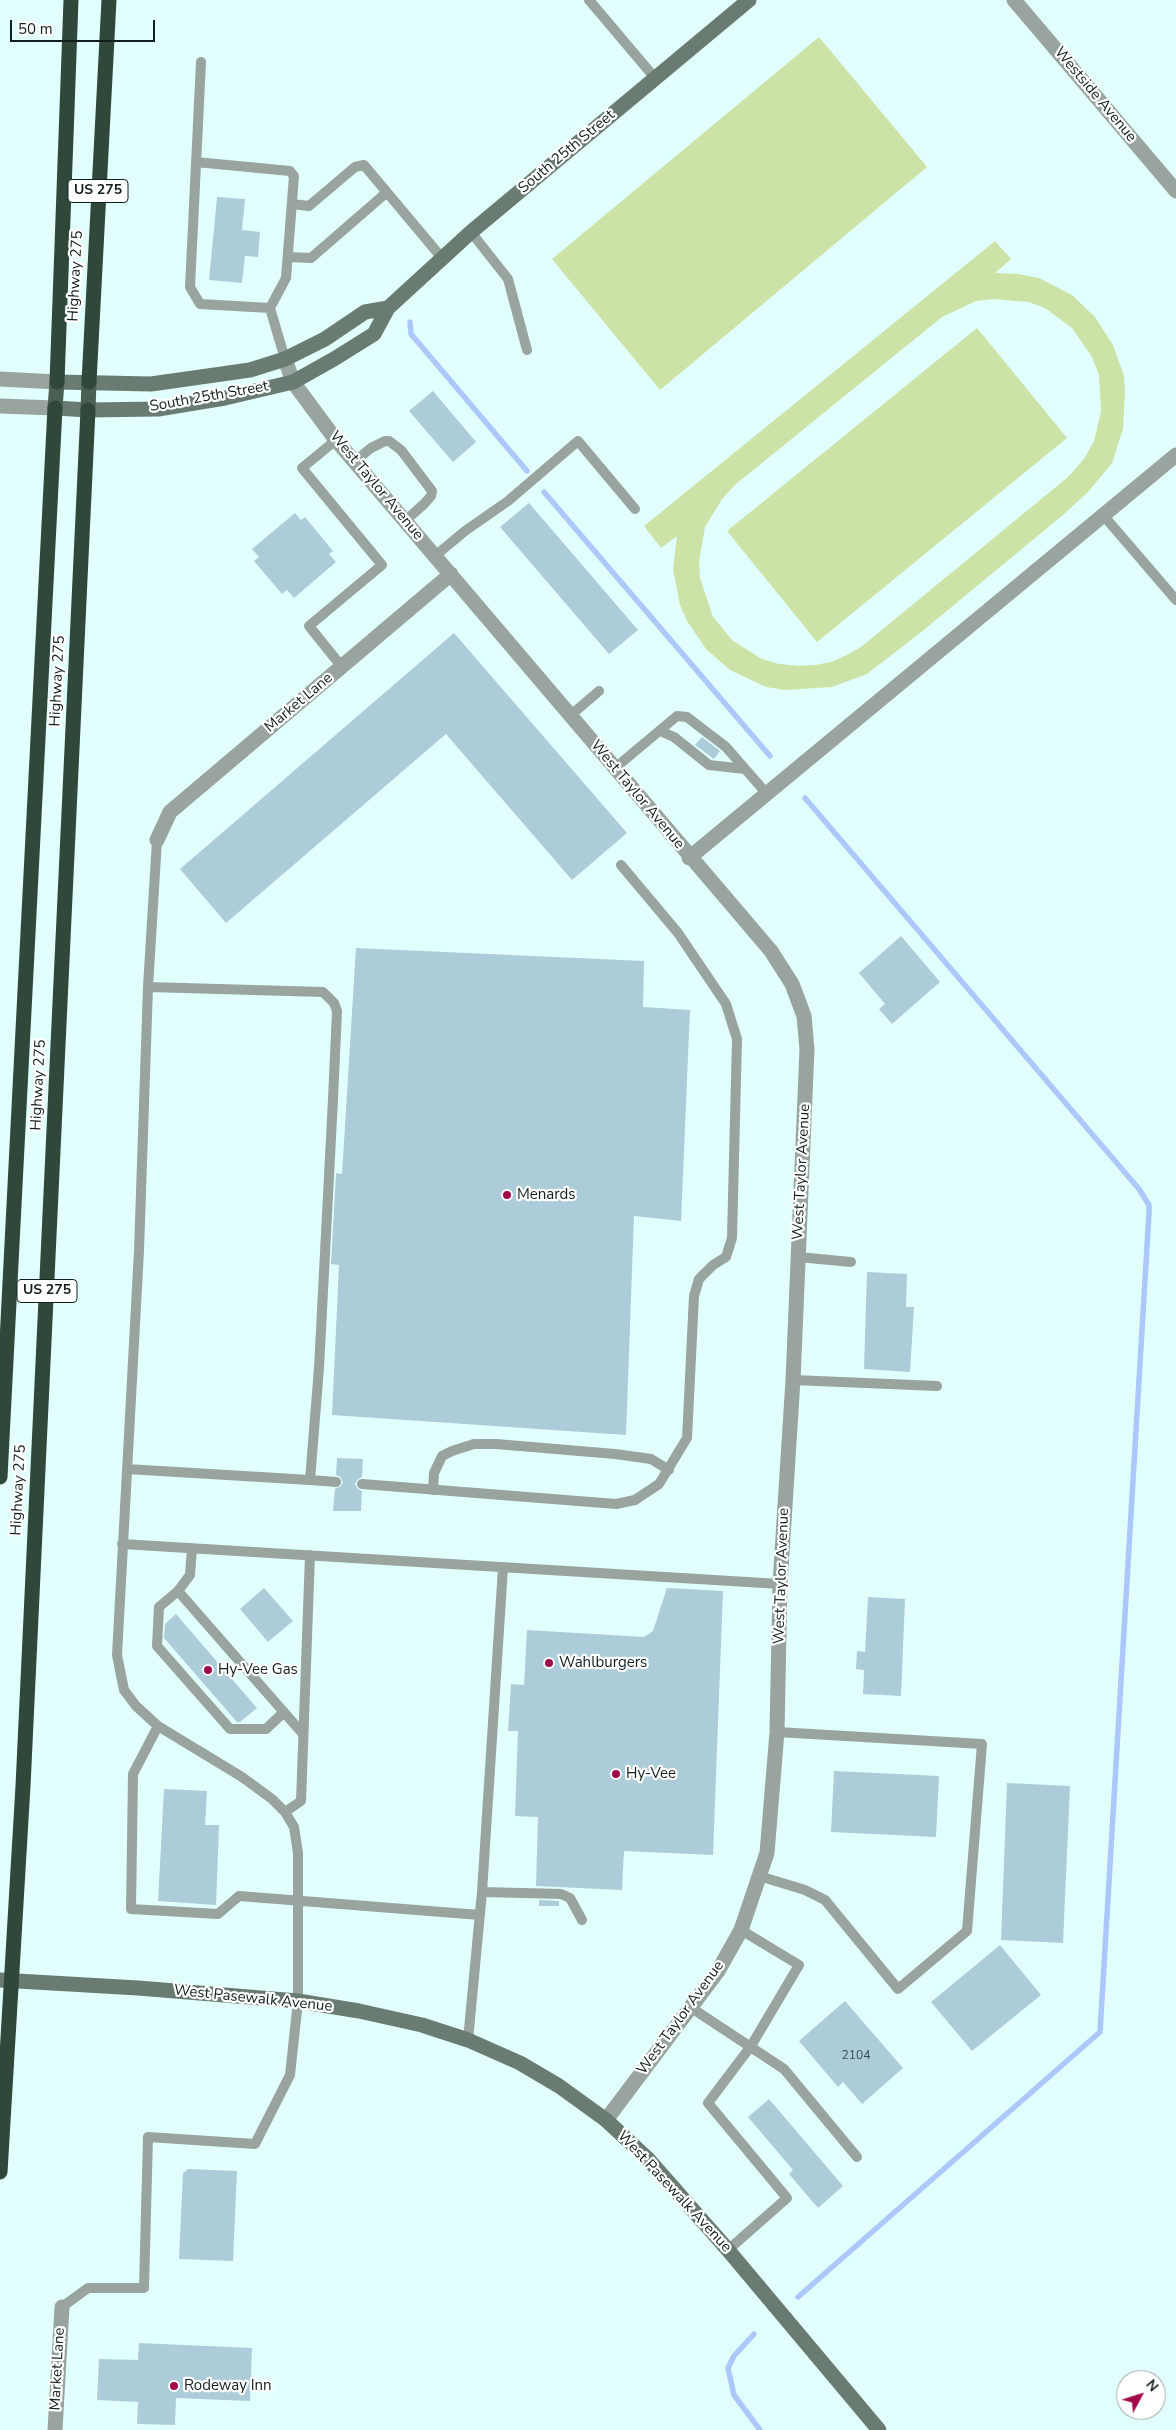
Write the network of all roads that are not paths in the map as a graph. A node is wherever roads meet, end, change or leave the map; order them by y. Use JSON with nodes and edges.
{"nodes":[{"id":1,"x":71,"y":0,"type":"edge"},
{"id":2,"x":109,"y":0,"type":"edge"},
{"id":3,"x":589,"y":0,"type":"edge"},
{"id":4,"x":1014,"y":0,"type":"edge"},
{"id":5,"x":741,"y":2,"type":"edge"},
{"id":6,"x":201,"y":62,"type":"dead end"},
{"id":7,"x":655,"y":78,"type":"junction"},
{"id":8,"x":196,"y":162,"type":"junction"},
{"id":9,"x":1176,"y":191,"type":"edge"},
{"id":10,"x":386,"y":192,"type":"junction"},
{"id":11,"x":292,"y":204,"type":"junction"},
{"id":12,"x":471,"y":232,"type":"junction"},
{"id":13,"x":288,"y":257,"type":"junction"},
{"id":14,"x":442,"y":258,"type":"junction"},
{"id":15,"x":270,"y":308,"type":"junction"},
{"id":16,"x":388,"y":308,"type":"junction"},
{"id":17,"x":527,"y":350,"type":"dead end"},
{"id":18,"x":286,"y":359,"type":"junction"},
{"id":19,"x":0,"y":379,"type":"edge"},
{"id":20,"x":57,"y":382,"type":"junction"},
{"id":21,"x":89,"y":382,"type":"junction"},
{"id":22,"x":293,"y":382,"type":"junction"},
{"id":23,"x":0,"y":406,"type":"edge"},
{"id":24,"x":55,"y":408,"type":"junction"},
{"id":25,"x":88,"y":410,"type":"junction"},
{"id":26,"x":336,"y":440,"type":"junction"},
{"id":27,"x":1176,"y":455,"type":"edge"},
{"id":28,"x":354,"y":462,"type":"junction"},
{"id":29,"x":635,"y":509,"type":"dead end"},
{"id":30,"x":1104,"y":516,"type":"junction"},
{"id":31,"x":405,"y":520,"type":"junction"},
{"id":32,"x":435,"y":556,"type":"junction"},
{"id":33,"x":451,"y":574,"type":"junction"},
{"id":34,"x":1176,"y":600,"type":"edge"},
{"id":35,"x":342,"y":666,"type":"junction"},
{"id":36,"x":599,"y":691,"type":"dead end"},
{"id":37,"x":571,"y":715,"type":"junction"},
{"id":38,"x":660,"y":731,"type":"junction"},
{"id":39,"x":616,"y":768,"type":"junction"},
{"id":40,"x":745,"y":769,"type":"junction"},
{"id":41,"x":767,"y":794,"type":"junction"},
{"id":42,"x":157,"y":840,"type":"joint"},
{"id":43,"x":689,"y":858,"type":"junction"},
{"id":44,"x":621,"y":865,"type":"dead end"},
{"id":45,"x":148,"y":988,"type":"junction"},
{"id":46,"x":798,"y":1257,"type":"junction"},
{"id":47,"x":850,"y":1262,"type":"dead end"},
{"id":48,"x":793,"y":1380,"type":"junction"},
{"id":49,"x":937,"y":1386,"type":"dead end"},
{"id":50,"x":127,"y":1469,"type":"junction"},
{"id":51,"x":669,"y":1470,"type":"junction"},
{"id":52,"x":0,"y":1477,"type":"edge"},
{"id":53,"x":310,"y":1480,"type":"junction"},
{"id":54,"x":336,"y":1482,"type":"dead end"},
{"id":55,"x":362,"y":1484,"type":"dead end"},
{"id":56,"x":433,"y":1490,"type":"junction"},
{"id":57,"x":122,"y":1544,"type":"junction"},
{"id":58,"x":192,"y":1548,"type":"junction"},
{"id":59,"x":310,"y":1555,"type":"junction"},
{"id":60,"x":503,"y":1568,"type":"junction"},
{"id":61,"x":780,"y":1584,"type":"junction"},
{"id":62,"x":178,"y":1591,"type":"junction"},
{"id":63,"x":284,"y":1712,"type":"junction"},
{"id":64,"x":158,"y":1726,"type":"junction"},
{"id":65,"x":777,"y":1732,"type":"junction"},
{"id":66,"x":303,"y":1734,"type":"junction"},
{"id":67,"x":285,"y":1812,"type":"junction"},
{"id":68,"x":759,"y":1876,"type":"junction"},
{"id":69,"x":482,"y":1892,"type":"junction"},
{"id":70,"x":298,"y":1903,"type":"junction"},
{"id":71,"x":480,"y":1915,"type":"junction"},
{"id":72,"x":582,"y":1920,"type":"dead end"},
{"id":73,"x":741,"y":1930,"type":"junction"},
{"id":74,"x":6,"y":1981,"type":"edge"},
{"id":75,"x":298,"y":2001,"type":"junction"},
{"id":76,"x":690,"y":2006,"type":"junction"},
{"id":77,"x":468,"y":2040,"type":"junction"},
{"id":78,"x":751,"y":2046,"type":"junction"},
{"id":79,"x":606,"y":2120,"type":"junction"},
{"id":80,"x":857,"y":2157,"type":"dead end"},
{"id":81,"x":0,"y":2172,"type":"edge"},
{"id":82,"x":728,"y":2250,"type":"junction"},
{"id":83,"x":62,"y":2307,"type":"joint"},
{"id":84,"x":55,"y":2430,"type":"edge"},
{"id":85,"x":879,"y":2430,"type":"edge"}],
"edges":[{"from":1,"to":20,"type":"highway","name":"Highway 275","number":"US 275"},
{"from":2,"to":21,"type":"highway","name":"Highway 275","number":"US 275"},
{"from":3,"to":7,"type":"lane"},
{"from":4,"to":9,"type":"street","name":"Westside Avenue"},
{"from":5,"to":7,"type":"main road","name":"South 25th Street"},
{"from":6,"to":8,"type":"lane"},
{"from":7,"to":12,"type":"main road","name":"South 25th Street"},
{"from":8,"to":11,"type":"lane"},
{"from":8,"to":15,"type":"lane"},
{"from":10,"to":11,"type":"lane"},
{"from":10,"to":13,"type":"lane"},
{"from":10,"to":14,"type":"lane"},
{"from":11,"to":13,"type":"lane"},
{"from":12,"to":14,"type":"main road","name":"South 25th Street"},
{"from":12,"to":17,"type":"lane"},
{"from":13,"to":15,"type":"lane"},
{"from":14,"to":16,"type":"main road","name":"South 25th Street"},
{"from":15,"to":18,"type":"lane"},
{"from":16,"to":18,"type":"main road","name":"South 25th Street"},
{"from":16,"to":22,"type":"main road","name":"South 25th Street"},
{"from":18,"to":21,"type":"main road","name":"South 25th Street"},
{"from":18,"to":22,"type":"street","name":"West Taylor Avenue"},
{"from":19,"to":20,"type":"street","name":"South 25th Street"},
{"from":20,"to":21,"type":"main road","name":"South 25th Street"},
{"from":20,"to":24,"type":"main road","name":"Highway 275","number":"US 275"},
{"from":21,"to":25,"type":"main road","name":"Highway 275","number":"US 275"},
{"from":22,"to":25,"type":"main road","name":"South 25th Street"},
{"from":22,"to":26,"type":"street","name":"West Taylor Avenue"},
{"from":23,"to":24,"type":"street","name":"South 25th Street"},
{"from":24,"to":25,"type":"main road","name":"South 25th Street"},
{"from":24,"to":52,"type":"highway","name":"Highway 275","number":"US 275"},
{"from":25,"to":74,"type":"highway","name":"Highway 275","number":"US 275"},
{"from":26,"to":28,"type":"street","name":"West Taylor Avenue"},
{"from":26,"to":35,"type":"lane"},
{"from":27,"to":30,"type":"street"},
{"from":28,"to":31,"type":"street","name":"West Taylor Avenue"},
{"from":28,"to":31,"type":"lane"},
{"from":29,"to":32,"type":"lane"},
{"from":30,"to":34,"type":"lane"},
{"from":30,"to":41,"type":"street"},
{"from":31,"to":32,"type":"street","name":"West Taylor Avenue"},
{"from":32,"to":33,"type":"street","name":"West Taylor Avenue"},
{"from":33,"to":35,"type":"street","name":"Market Lane"},
{"from":33,"to":37,"type":"street","name":"West Taylor Avenue"},
{"from":35,"to":42,"type":"street","name":"Market Lane"},
{"from":36,"to":37,"type":"lane"},
{"from":37,"to":39,"type":"street","name":"West Taylor Avenue"},
{"from":38,"to":39,"type":"lane"},
{"from":38,"to":40,"type":"lane"},
{"from":38,"to":40,"type":"lane"},
{"from":39,"to":43,"type":"street","name":"West Taylor Avenue"},
{"from":40,"to":41,"type":"lane"},
{"from":41,"to":43,"type":"street"},
{"from":42,"to":45,"type":"lane"},
{"from":43,"to":46,"type":"street","name":"West Taylor Avenue"},
{"from":44,"to":51,"type":"lane"},
{"from":45,"to":50,"type":"lane"},
{"from":45,"to":53,"type":"lane"},
{"from":46,"to":47,"type":"lane"},
{"from":46,"to":48,"type":"street","name":"West Taylor Avenue"},
{"from":48,"to":49,"type":"lane"},
{"from":48,"to":61,"type":"street","name":"West Taylor Avenue"},
{"from":50,"to":53,"type":"lane"},
{"from":50,"to":57,"type":"lane"},
{"from":51,"to":56,"type":"lane"},
{"from":51,"to":56,"type":"lane"},
{"from":53,"to":54,"type":"lane"},
{"from":55,"to":56,"type":"lane"},
{"from":57,"to":58,"type":"lane"},
{"from":57,"to":64,"type":"lane"},
{"from":58,"to":59,"type":"lane"},
{"from":58,"to":62,"type":"lane"},
{"from":59,"to":60,"type":"lane"},
{"from":59,"to":66,"type":"lane"},
{"from":60,"to":61,"type":"lane"},
{"from":60,"to":69,"type":"lane"},
{"from":61,"to":65,"type":"street","name":"West Taylor Avenue"},
{"from":62,"to":63,"type":"lane"},
{"from":62,"to":63,"type":"lane"},
{"from":63,"to":66,"type":"lane"},
{"from":64,"to":67,"type":"lane"},
{"from":64,"to":70,"type":"lane"},
{"from":65,"to":68,"type":"street","name":"West Taylor Avenue"},
{"from":65,"to":68,"type":"lane"},
{"from":66,"to":67,"type":"lane"},
{"from":67,"to":70,"type":"lane"},
{"from":68,"to":73,"type":"street","name":"West Taylor Avenue"},
{"from":69,"to":71,"type":"lane"},
{"from":69,"to":72,"type":"lane"},
{"from":70,"to":71,"type":"lane"},
{"from":70,"to":75,"type":"lane"},
{"from":71,"to":77,"type":"lane"},
{"from":73,"to":76,"type":"street","name":"West Taylor Avenue"},
{"from":73,"to":78,"type":"lane"},
{"from":74,"to":75,"type":"main road","name":"West Pasewalk Avenue"},
{"from":74,"to":81,"type":"highway","name":"Highway 275","number":"US 275"},
{"from":75,"to":77,"type":"main road","name":"West Pasewalk Avenue"},
{"from":75,"to":83,"type":"lane"},
{"from":76,"to":78,"type":"lane"},
{"from":76,"to":79,"type":"street","name":"West Taylor Avenue"},
{"from":77,"to":79,"type":"main road","name":"West Pasewalk Avenue"},
{"from":78,"to":80,"type":"lane"},
{"from":78,"to":82,"type":"lane"},
{"from":79,"to":82,"type":"main road","name":"West Pasewalk Avenue"},
{"from":82,"to":85,"type":"main road","name":"West Pasewalk Avenue"},
{"from":83,"to":84,"type":"street","name":"Market Lane"}]}
